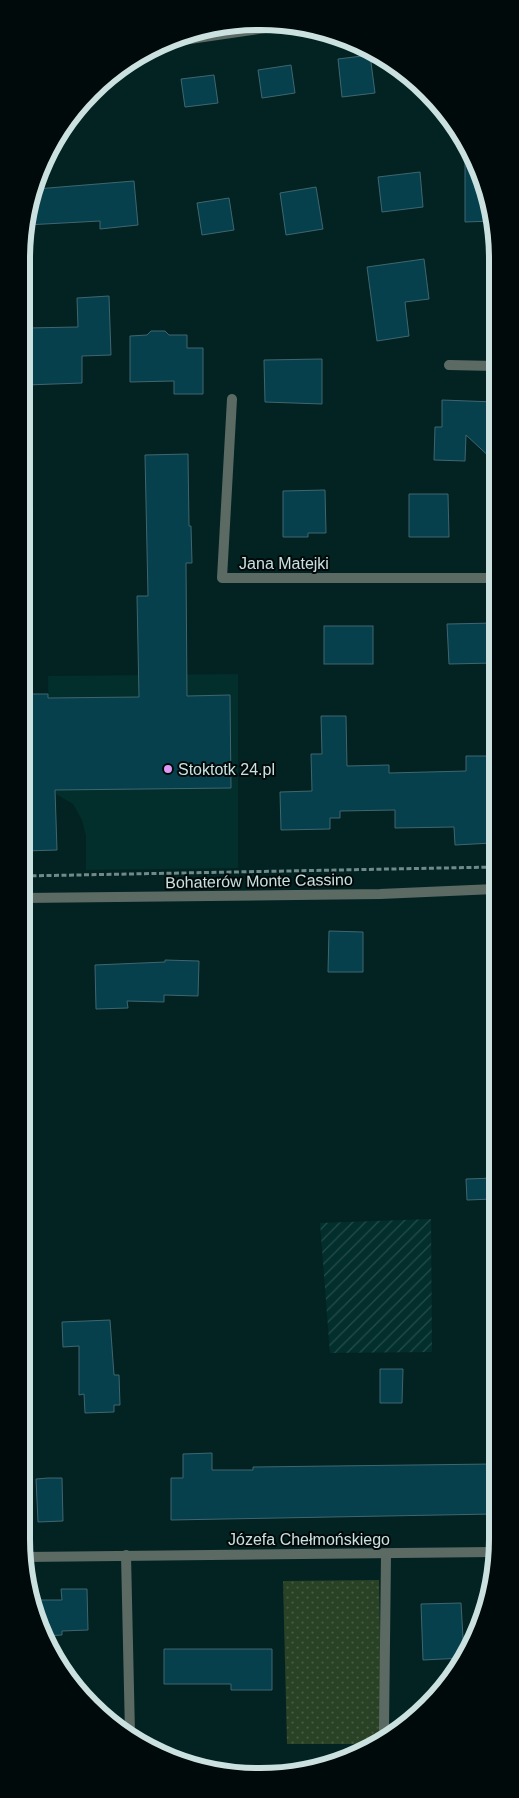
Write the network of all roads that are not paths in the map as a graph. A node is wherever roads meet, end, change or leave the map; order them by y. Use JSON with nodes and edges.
{"nodes":[{"id":1,"x":252,"y":30,"type":"edge"},
{"id":2,"x":204,"y":37,"type":"edge"},
{"id":3,"x":449,"y":365,"type":"dead end"},
{"id":4,"x":489,"y":366,"type":"edge"},
{"id":5,"x":232,"y":399,"type":"dead end"},
{"id":6,"x":489,"y":578,"type":"edge"},
{"id":7,"x":489,"y":889,"type":"edge"},
{"id":8,"x":30,"y":898,"type":"edge"},
{"id":9,"x":489,"y":1552,"type":"edge"},
{"id":10,"x":386,"y":1554,"type":"junction"},
{"id":11,"x":126,"y":1555,"type":"junction"},
{"id":12,"x":30,"y":1557,"type":"edge"},
{"id":13,"x":130,"y":1728,"type":"edge"},
{"id":14,"x":384,"y":1731,"type":"edge"}],
"edges":[{"from":1,"to":2,"type":"street"},
{"from":3,"to":4,"type":"street"},
{"from":5,"to":6,"type":"street","name":"Jana Matejki"},
{"from":7,"to":8,"type":"street","name":"Bohaterów Monte Cassino"},
{"from":9,"to":10,"type":"street","name":"Józefa Chełmońskiego"},
{"from":10,"to":11,"type":"street","name":"Józefa Chełmońskiego"},
{"from":10,"to":14,"type":"street"},
{"from":11,"to":12,"type":"street","name":"Józefa Chełmońskiego"},
{"from":11,"to":13,"type":"street"}]}
